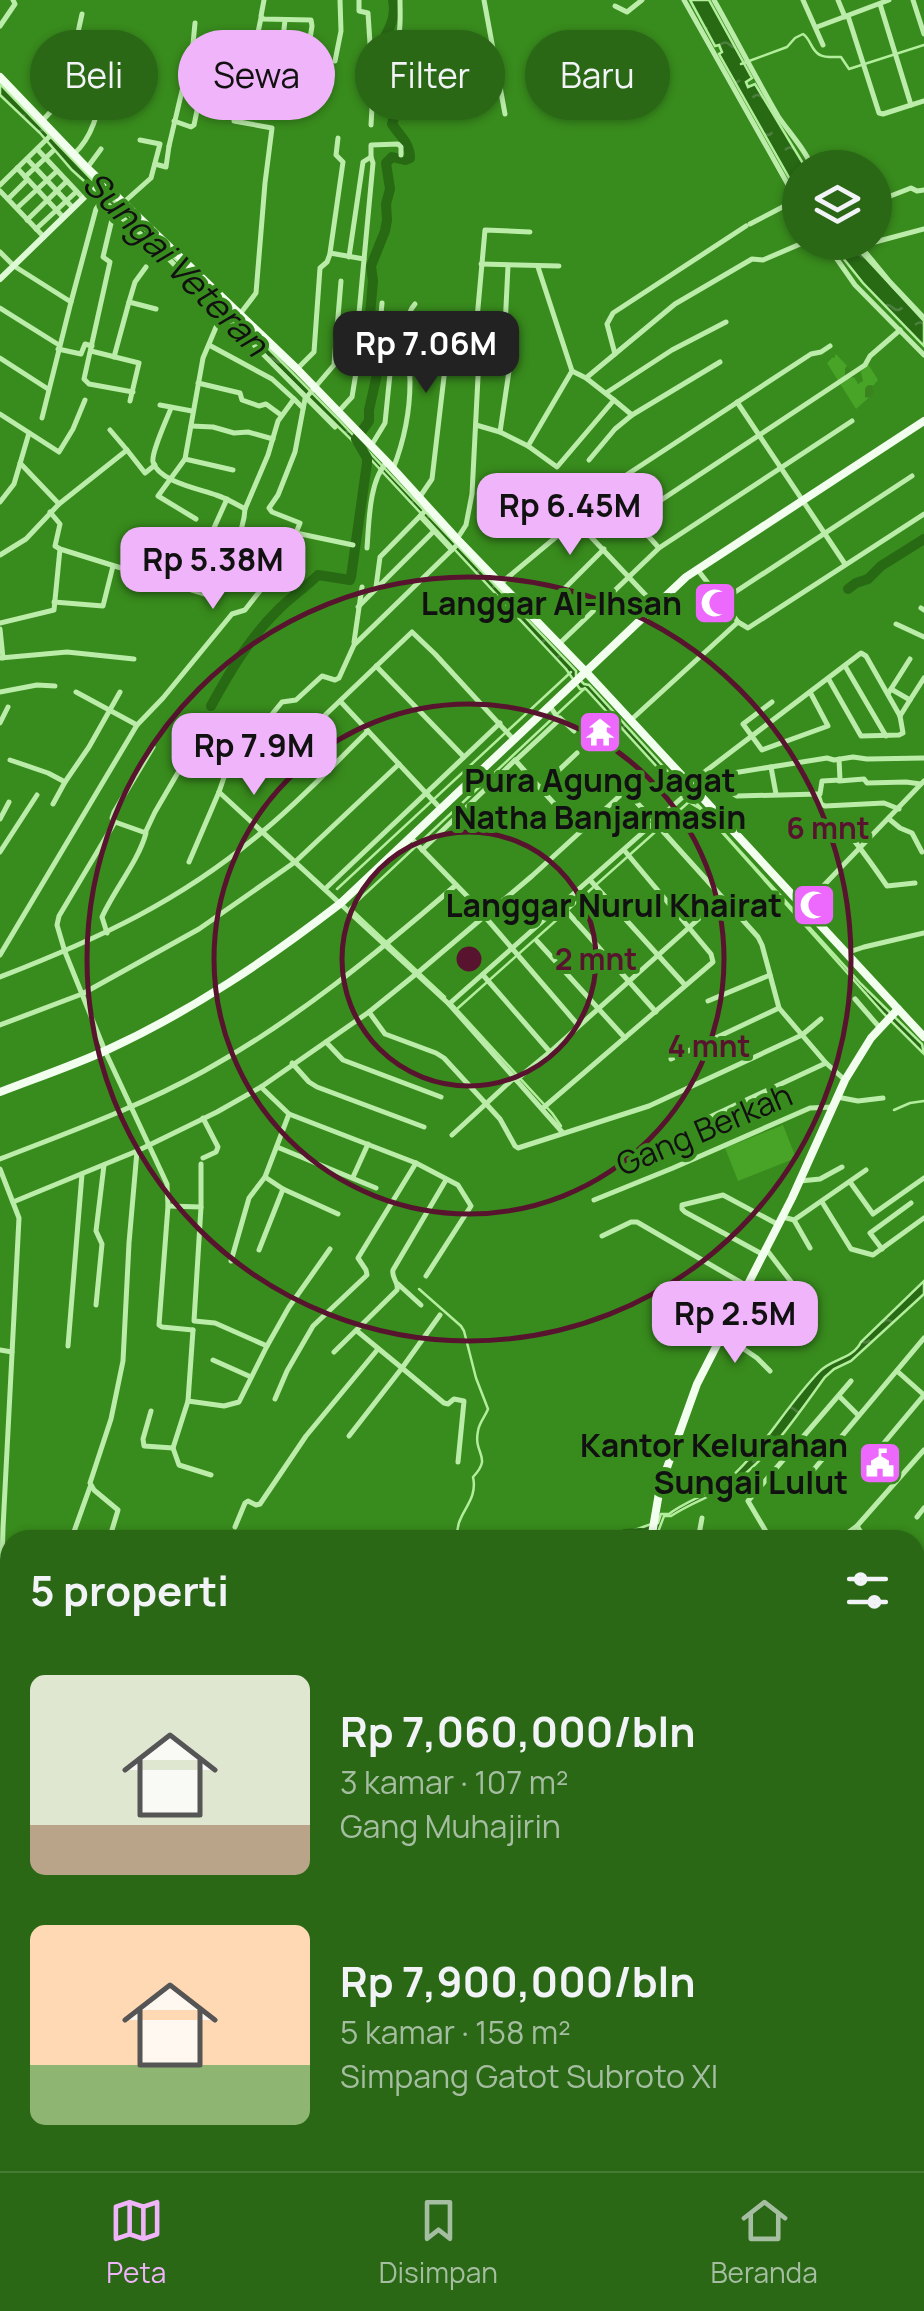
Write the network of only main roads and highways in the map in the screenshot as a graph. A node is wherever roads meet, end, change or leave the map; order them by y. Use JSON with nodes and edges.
{"nodes":[{"id":1,"x":0,"y":77,"type":"edge"},
{"id":2,"x":924,"y":420,"type":"edge"},
{"id":3,"x":580,"y":678,"type":"junction"},
{"id":4,"x":893,"y":1015,"type":"junction"},
{"id":5,"x":924,"y":1036,"type":"edge"},
{"id":6,"x":0,"y":1092,"type":"edge"},
{"id":7,"x":652,"y":1530,"type":"edge"}],
"edges":[{"from":1,"to":3,"type":"main road"},
{"from":2,"to":3,"type":"main road"},
{"from":3,"to":4,"type":"main road"},
{"from":3,"to":6,"type":"main road"},
{"from":4,"to":5,"type":"main road"},
{"from":4,"to":7,"type":"main road"}]}
